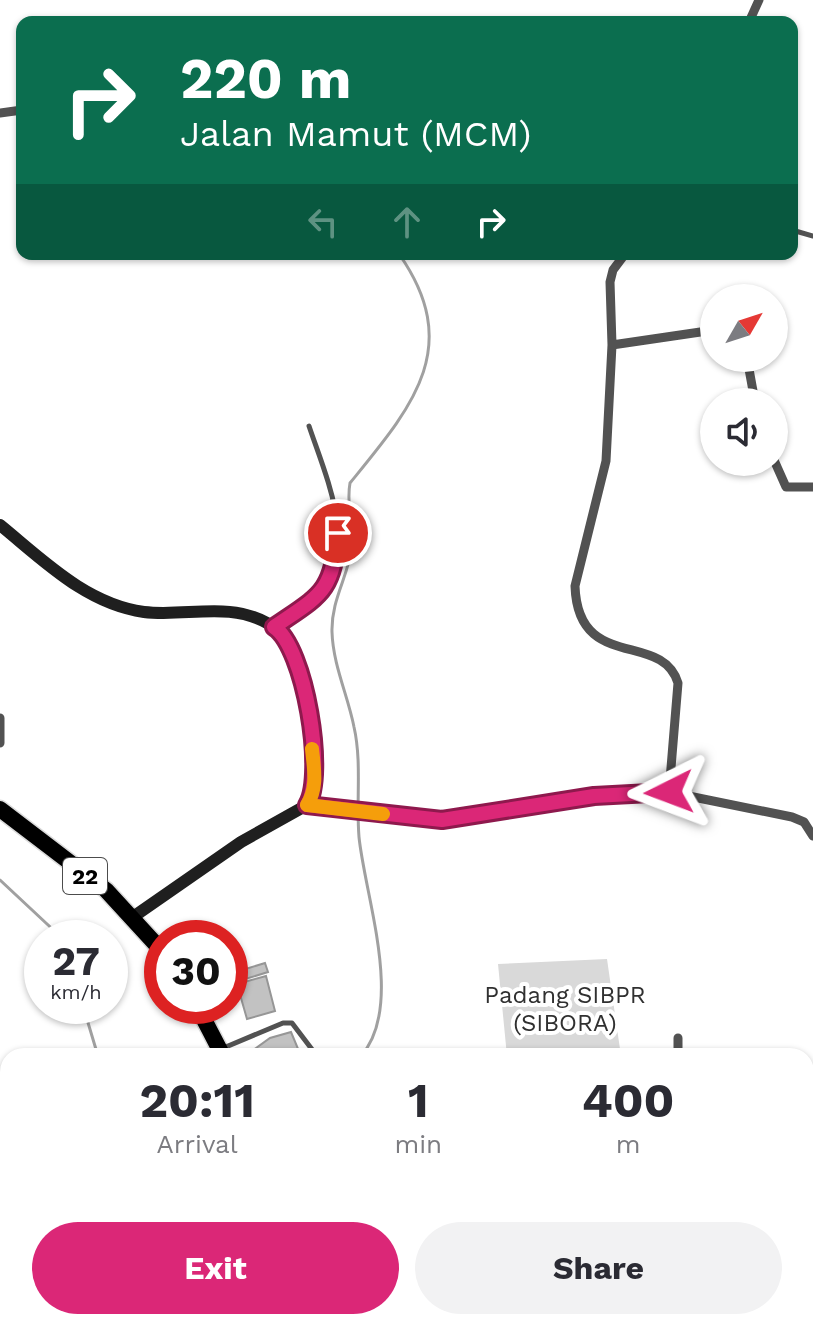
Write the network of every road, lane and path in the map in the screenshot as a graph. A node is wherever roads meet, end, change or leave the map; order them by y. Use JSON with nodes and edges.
{"nodes":[{"id":1,"x":620,"y":260,"type":"edge"},
{"id":2,"x":700,"y":332,"type":"edge"},
{"id":3,"x":612,"y":345,"type":"junction"},
{"id":4,"x":309,"y":426,"type":"dead end"},
{"id":5,"x":781,"y":476,"type":"edge"},
{"id":6,"x":813,"y":487,"type":"edge"},
{"id":7,"x":0,"y":525,"type":"edge"},
{"id":8,"x":274,"y":627,"type":"junction"},
{"id":9,"x":0,"y":718,"type":"edge"},
{"id":10,"x":0,"y":743,"type":"edge"},
{"id":11,"x":669,"y":792,"type":"junction"},
{"id":12,"x":307,"y":805,"type":"junction"},
{"id":13,"x":0,"y":809,"type":"edge"},
{"id":14,"x":813,"y":836,"type":"edge"},
{"id":15,"x":133,"y":917,"type":"junction"},
{"id":16,"x":144,"y":930,"type":"edge"},
{"id":17,"x":207,"y":1024,"type":"edge"},
{"id":18,"x":678,"y":1038,"type":"dead end"},
{"id":19,"x":219,"y":1048,"type":"edge"},
{"id":20,"x":232,"y":1048,"type":"edge"},
{"id":21,"x":311,"y":1048,"type":"edge"},
{"id":22,"x":678,"y":1048,"type":"edge"}],
"edges":[{"from":1,"to":3,"type":"street"},
{"from":2,"to":3,"type":"street"},
{"from":3,"to":11,"type":"street"},
{"from":4,"to":8,"type":"lane"},
{"from":5,"to":6,"type":"street"},
{"from":7,"to":8,"type":"street"},
{"from":8,"to":12,"type":"street"},
{"from":9,"to":10,"type":"street"},
{"from":11,"to":12,"type":"street"},
{"from":11,"to":14,"type":"street"},
{"from":12,"to":15,"type":"street"},
{"from":13,"to":15,"type":"highway","number":"22"},
{"from":15,"to":16,"type":"highway","number":"22"},
{"from":17,"to":19,"type":"highway"},
{"from":18,"to":22,"type":"street"},
{"from":20,"to":21,"type":"lane"}]}
